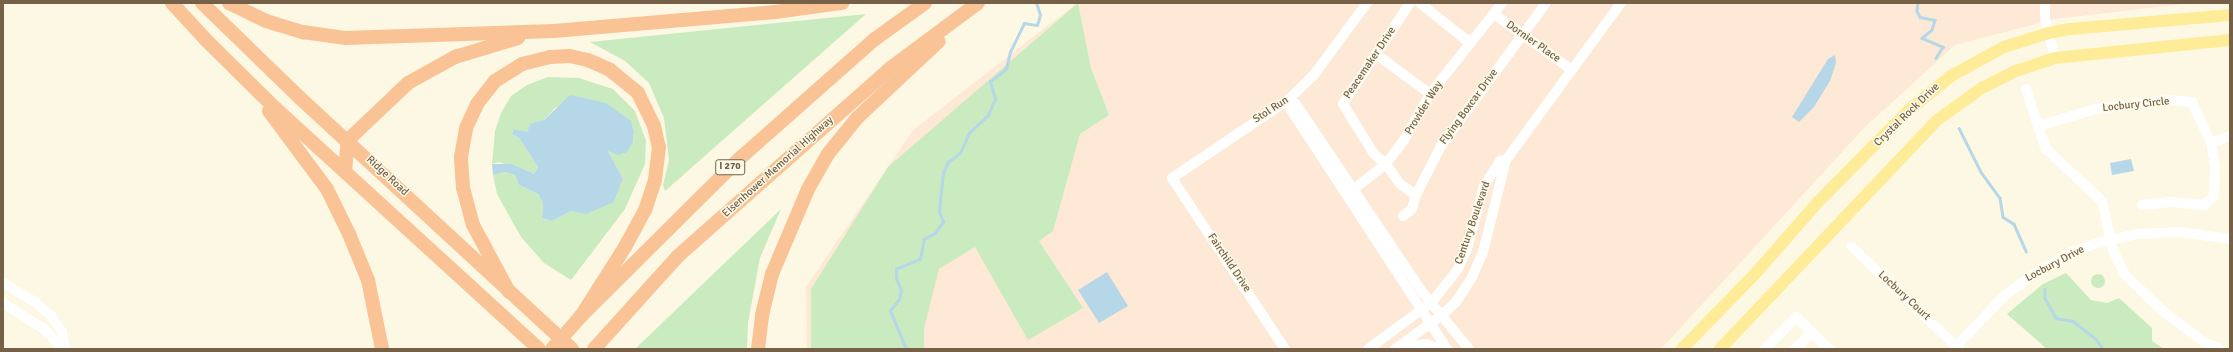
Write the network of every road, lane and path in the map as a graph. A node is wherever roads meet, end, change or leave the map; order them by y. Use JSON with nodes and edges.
{"nodes":[{"id":1,"x":172,"y":3,"type":"edge"},
{"id":2,"x":202,"y":3,"type":"edge"},
{"id":3,"x":229,"y":3,"type":"edge"},
{"id":4,"x":842,"y":3,"type":"edge"},
{"id":5,"x":925,"y":3,"type":"edge"},
{"id":6,"x":978,"y":3,"type":"edge"},
{"id":7,"x":981,"y":3,"type":"edge"},
{"id":8,"x":1367,"y":3,"type":"edge"},
{"id":9,"x":1410,"y":3,"type":"edge"},
{"id":10,"x":1420,"y":3,"type":"edge"},
{"id":11,"x":1502,"y":3,"type":"edge"},
{"id":12,"x":1546,"y":3,"type":"edge"},
{"id":13,"x":1621,"y":3,"type":"edge"},
{"id":14,"x":2045,"y":3,"type":"edge"},
{"id":15,"x":1494,"y":14,"type":"junction"},
{"id":16,"x":2230,"y":15,"type":"edge"},
{"id":17,"x":554,"y":31,"type":"junction"},
{"id":18,"x":2049,"y":33,"type":"junction"},
{"id":19,"x":1522,"y":34,"type":"junction"},
{"id":20,"x":1472,"y":39,"type":"junction"},
{"id":21,"x":2230,"y":40,"type":"edge"},
{"id":22,"x":1377,"y":55,"type":"junction"},
{"id":23,"x":2056,"y":58,"type":"junction"},
{"id":24,"x":1572,"y":70,"type":"junction"},
{"id":25,"x":241,"y":75,"type":"junction"},
{"id":26,"x":2026,"y":89,"type":"dead end"},
{"id":27,"x":1430,"y":94,"type":"junction"},
{"id":28,"x":1288,"y":100,"type":"junction"},
{"id":29,"x":2038,"y":126,"type":"junction"},
{"id":30,"x":2230,"y":136,"type":"edge"},
{"id":31,"x":348,"y":140,"type":"junction"},
{"id":32,"x":2211,"y":143,"type":"junction"},
{"id":33,"x":1506,"y":160,"type":"junction"},
{"id":34,"x":1386,"y":164,"type":"junction"},
{"id":35,"x":346,"y":172,"type":"junction"},
{"id":36,"x":1172,"y":178,"type":"joint"},
{"id":37,"x":1351,"y":192,"type":"junction"},
{"id":38,"x":1416,"y":195,"type":"junction"},
{"id":39,"x":2142,"y":206,"type":"dead end"},
{"id":40,"x":1403,"y":216,"type":"dead end"},
{"id":41,"x":2230,"y":239,"type":"edge"},
{"id":42,"x":2111,"y":240,"type":"junction"},
{"id":43,"x":1852,"y":247,"type":"dead end"},
{"id":44,"x":3,"y":282,"type":"edge"},
{"id":45,"x":509,"y":292,"type":"junction"},
{"id":46,"x":1432,"y":302,"type":"junction"},
{"id":47,"x":3,"y":303,"type":"edge"},
{"id":48,"x":1422,"y":310,"type":"junction"},
{"id":49,"x":1442,"y":315,"type":"junction"},
{"id":50,"x":581,"y":316,"type":"junction"},
{"id":51,"x":1430,"y":324,"type":"junction"},
{"id":52,"x":1812,"y":332,"type":"junction"},
{"id":53,"x":1956,"y":348,"type":"edge"},
{"id":54,"x":64,"y":349,"type":"edge"},
{"id":55,"x":382,"y":349,"type":"edge"},
{"id":56,"x":539,"y":349,"type":"edge"},
{"id":57,"x":552,"y":349,"type":"edge"},
{"id":58,"x":572,"y":349,"type":"edge"},
{"id":59,"x":594,"y":349,"type":"edge"},
{"id":60,"x":758,"y":349,"type":"edge"},
{"id":61,"x":1285,"y":349,"type":"edge"},
{"id":62,"x":1368,"y":349,"type":"edge"},
{"id":63,"x":1396,"y":349,"type":"edge"},
{"id":64,"x":1440,"y":349,"type":"edge"},
{"id":65,"x":1447,"y":349,"type":"edge"},
{"id":66,"x":1469,"y":349,"type":"edge"},
{"id":67,"x":1682,"y":349,"type":"edge"},
{"id":68,"x":1720,"y":349,"type":"edge"},
{"id":69,"x":1765,"y":349,"type":"edge"},
{"id":70,"x":1795,"y":349,"type":"edge"},
{"id":71,"x":1829,"y":349,"type":"edge"},
{"id":72,"x":2220,"y":349,"type":"edge"}],
"edges":[{"from":1,"to":25,"type":"highway"},
{"from":2,"to":31,"type":"highway","name":"Ridge Road"},
{"from":3,"to":17,"type":"highway"},
{"from":4,"to":17,"type":"highway"},
{"from":5,"to":50,"type":"highway","number":"I 270"},
{"from":6,"to":59,"type":"highway","name":"Eisenhower Memorial Highway","number":"I 270"},
{"from":7,"to":60,"type":"highway"},
{"from":8,"to":28,"type":"street","name":"Stol Run"},
{"from":9,"to":22,"type":"street","name":"Peacemaker Drive"},
{"from":10,"to":20,"type":"street"},
{"from":11,"to":15,"type":"street","name":"Provider Way"},
{"from":12,"to":19,"type":"street","name":"Flying Boxcar Drive"},
{"from":13,"to":24,"type":"street","name":"Century Boulevard"},
{"from":14,"to":18,"type":"street"},
{"from":15,"to":19,"type":"street","name":"Dornier Place"},
{"from":15,"to":20,"type":"street","name":"Provider Way"},
{"from":16,"to":18,"type":"main road","name":"Crystal Rock Drive"},
{"from":17,"to":31,"type":"highway"},
{"from":18,"to":23,"type":"street"},
{"from":18,"to":67,"type":"main road","name":"Crystal Rock Drive"},
{"from":19,"to":24,"type":"street","name":"Dornier Place"},
{"from":19,"to":38,"type":"street","name":"Flying Boxcar Drive"},
{"from":20,"to":27,"type":"street","name":"Provider Way"},
{"from":21,"to":23,"type":"main road"},
{"from":22,"to":27,"type":"street"},
{"from":22,"to":34,"type":"street","name":"Peacemaker Drive"},
{"from":23,"to":68,"type":"main road"},
{"from":24,"to":33,"type":"street","name":"Century Boulevard"},
{"from":25,"to":35,"type":"highway"},
{"from":25,"to":55,"type":"highway"},
{"from":26,"to":29,"type":"street"},
{"from":27,"to":34,"type":"street","name":"Provider Way"},
{"from":28,"to":36,"type":"street","name":"Stol Run"},
{"from":28,"to":37,"type":"street"},
{"from":29,"to":32,"type":"street","name":"Locbury Circle"},
{"from":29,"to":42,"type":"street"},
{"from":30,"to":32,"type":"street"},
{"from":31,"to":35,"type":"highway"},
{"from":31,"to":45,"type":"highway","name":"Ridge Road"},
{"from":32,"to":39,"type":"street","name":"Locbury Circle"},
{"from":33,"to":46,"type":"street","name":"Century Boulevard"},
{"from":33,"to":49,"type":"street","name":"Century Boulevard"},
{"from":34,"to":37,"type":"street","name":"Provider Way"},
{"from":34,"to":38,"type":"street","name":"Peacemaker Drive"},
{"from":35,"to":56,"type":"highway"},
{"from":36,"to":61,"type":"street","name":"Fairchild Drive"},
{"from":37,"to":46,"type":"street"},
{"from":37,"to":48,"type":"street"},
{"from":38,"to":40,"type":"street","name":"Flying Boxcar Drive"},
{"from":41,"to":42,"type":"street","name":"Locbury Drive"},
{"from":42,"to":53,"type":"street","name":"Locbury Drive"},
{"from":42,"to":72,"type":"street"},
{"from":43,"to":53,"type":"street","name":"Locbury Court"},
{"from":44,"to":54,"type":"street"},
{"from":45,"to":50,"type":"highway"},
{"from":45,"to":58,"type":"highway","name":"Ridge Road"},
{"from":46,"to":48,"type":"street","name":"Century Boulevard"},
{"from":46,"to":49,"type":"street"},
{"from":47,"to":54,"type":"street"},
{"from":48,"to":51,"type":"street"},
{"from":48,"to":62,"type":"street","name":"Century Boulevard"},
{"from":49,"to":51,"type":"street","name":"Century Boulevard"},
{"from":49,"to":66,"type":"street"},
{"from":50,"to":57,"type":"highway","number":"I 270"},
{"from":51,"to":63,"type":"street","name":"Century Boulevard"},
{"from":51,"to":65,"type":"street"},
{"from":52,"to":69,"type":"street"},
{"from":52,"to":70,"type":"street"},
{"from":52,"to":71,"type":"street"},
{"from":63,"to":64,"type":"street"}]}
